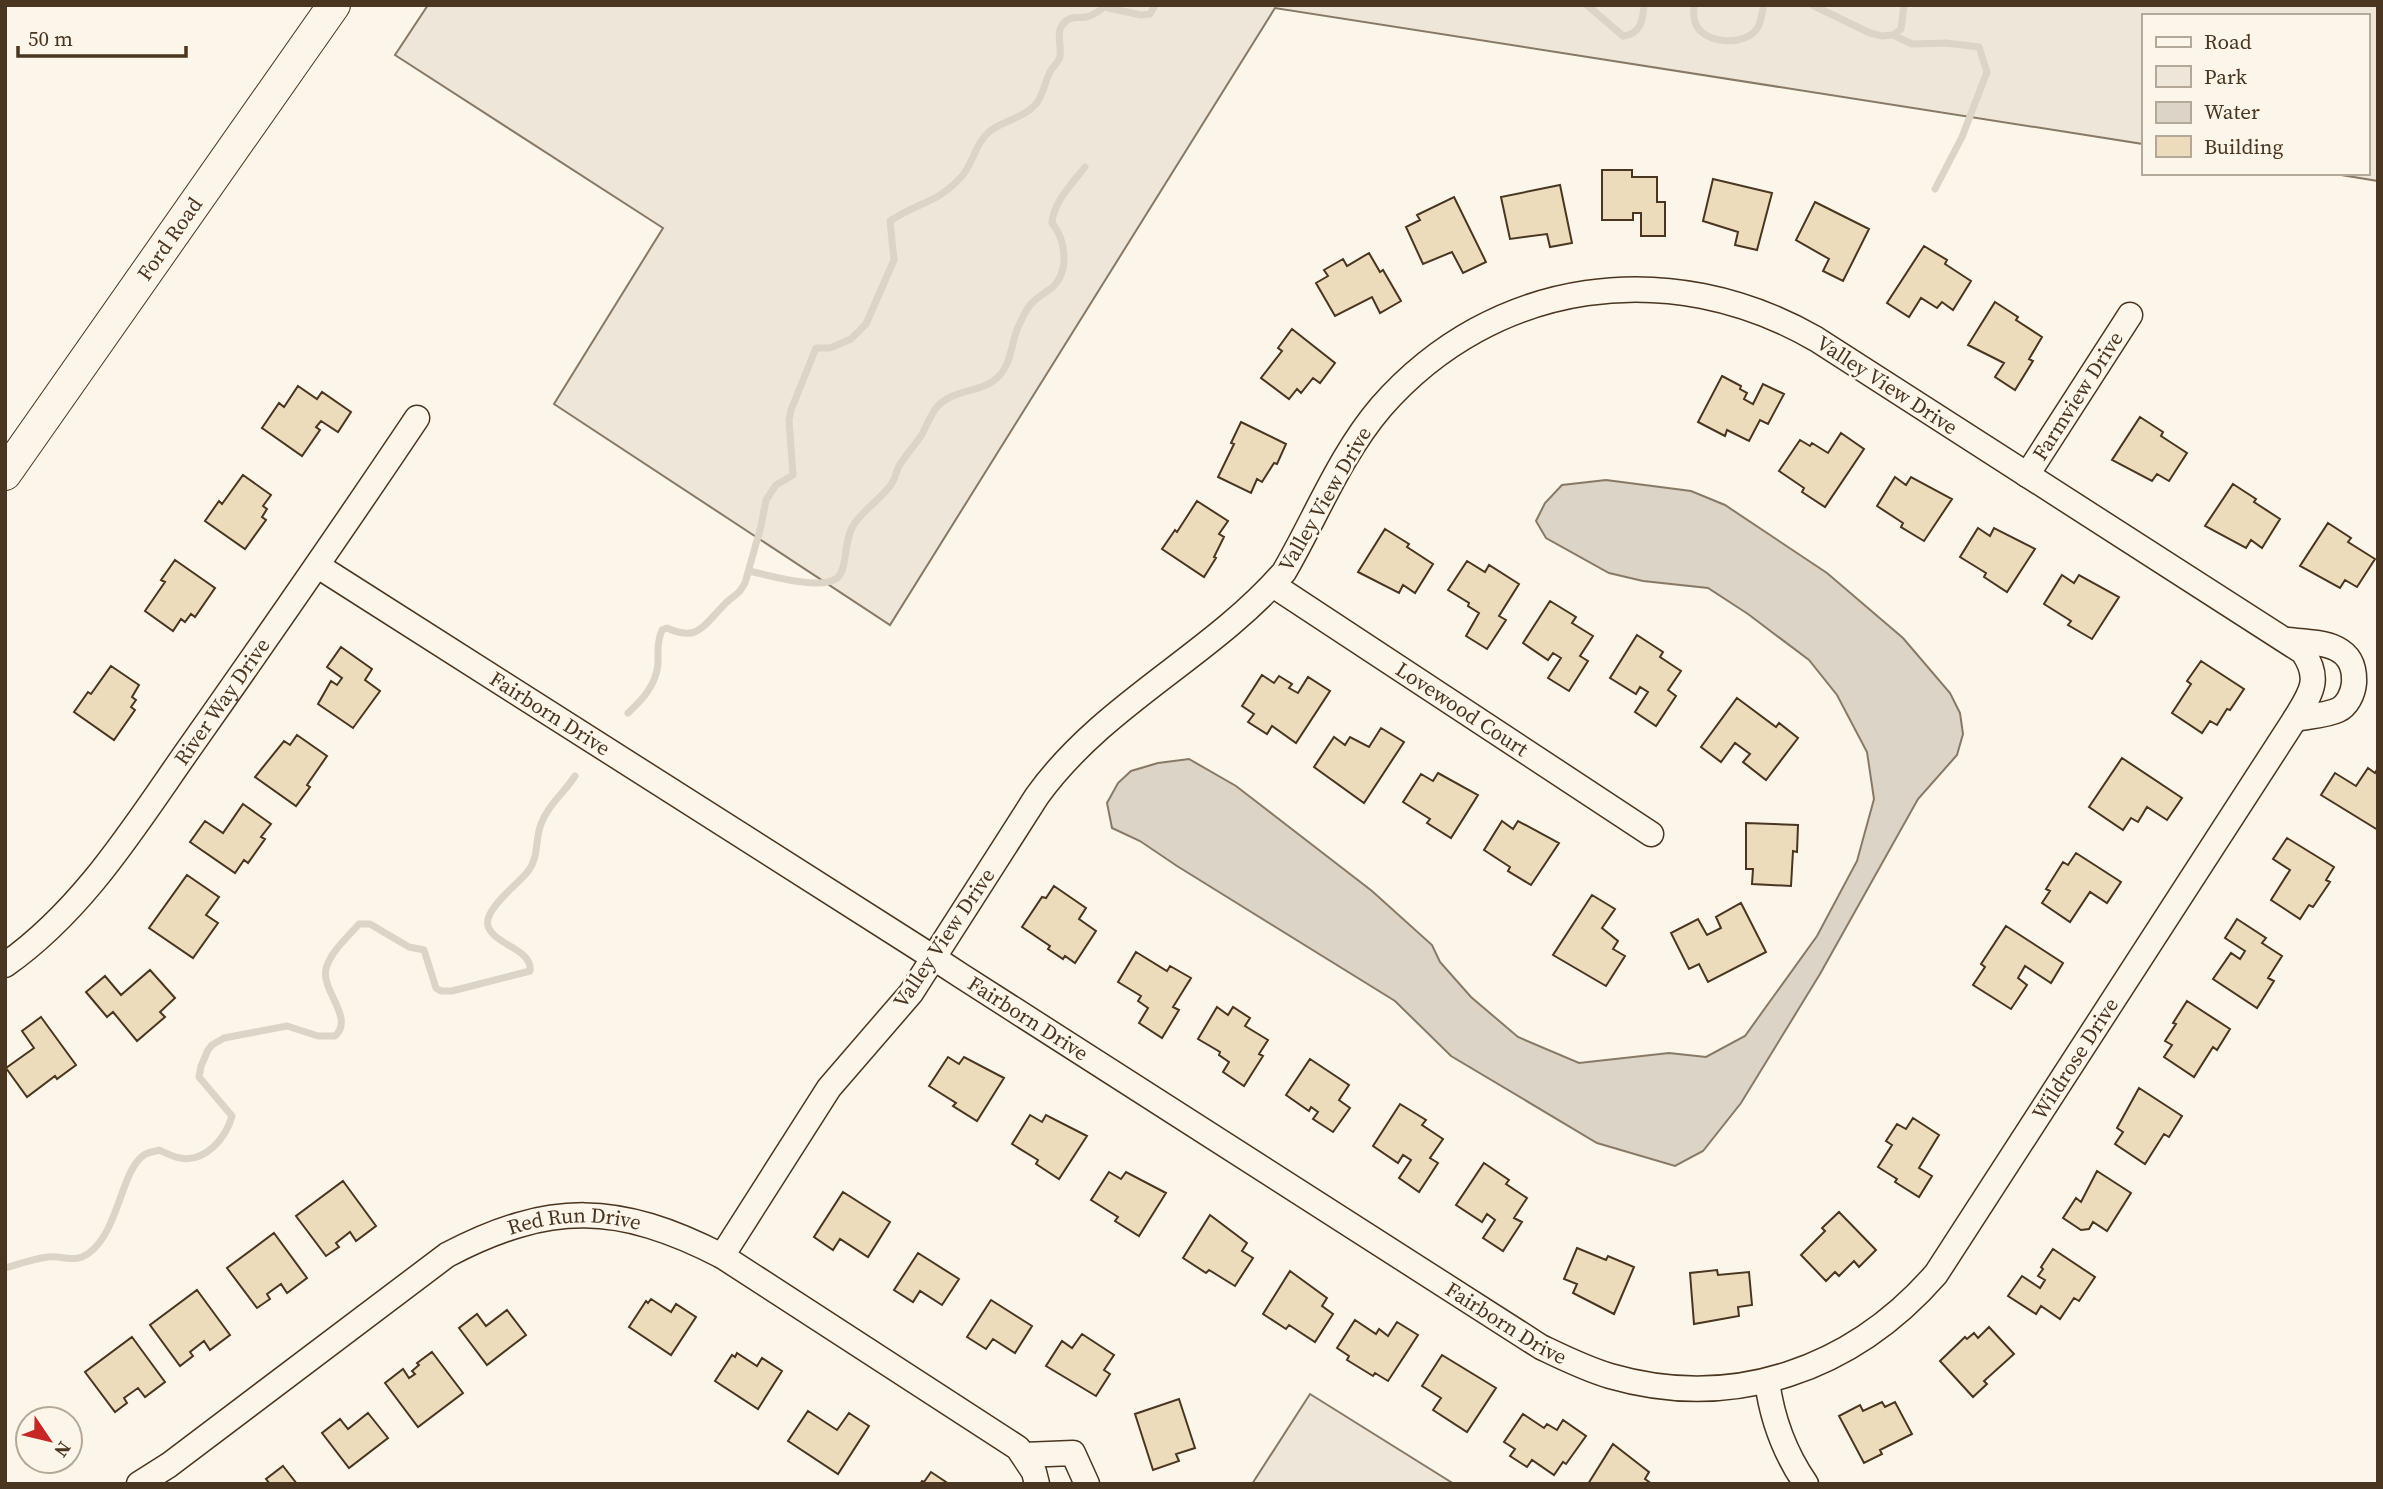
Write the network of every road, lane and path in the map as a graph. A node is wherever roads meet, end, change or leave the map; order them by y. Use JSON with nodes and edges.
{"nodes":[{"id":1,"x":334,"y":5,"type":"edge"},
{"id":2,"x":2130,"y":315,"type":"dead end"},
{"id":3,"x":417,"y":418,"type":"dead end"},
{"id":4,"x":5,"y":474,"type":"edge"},
{"id":5,"x":2027,"y":475,"type":"junction"},
{"id":6,"x":318,"y":566,"type":"junction"},
{"id":7,"x":1273,"y":585,"type":"junction"},
{"id":8,"x":2282,"y":639,"type":"junction"},
{"id":9,"x":2312,"y":670,"type":"joint"},
{"id":10,"x":2295,"y":719,"type":"junction"},
{"id":11,"x":1651,"y":834,"type":"dead end"},
{"id":12,"x":934,"y":958,"type":"junction"},
{"id":13,"x":5,"y":965,"type":"edge"},
{"id":14,"x":722,"y":1256,"type":"junction"},
{"id":15,"x":1767,"y":1381,"type":"junction"},
{"id":16,"x":1032,"y":1470,"type":"edge"},
{"id":17,"x":1088,"y":1483,"type":"edge"},
{"id":18,"x":139,"y":1484,"type":"edge"},
{"id":19,"x":1806,"y":1484,"type":"edge"}],
"edges":[{"from":1,"to":4,"type":"main road","name":"Ford Road"},
{"from":2,"to":5,"type":"street","name":"Farmview Drive"},
{"from":3,"to":6,"type":"street","name":"River Way Drive"},
{"from":5,"to":7,"type":"street","name":"Valley View Drive"},
{"from":5,"to":8,"type":"street","name":"Valley View Drive"},
{"from":6,"to":12,"type":"street","name":"Fairborn Drive"},
{"from":6,"to":13,"type":"street","name":"River Way Drive"},
{"from":7,"to":11,"type":"street","name":"Lovewood Court"},
{"from":7,"to":12,"type":"street","name":"Valley View Drive"},
{"from":8,"to":9,"type":"street","name":"Valley View Drive"},
{"from":8,"to":10,"type":"street"},
{"from":9,"to":10,"type":"street","name":"Wildrose Drive"},
{"from":10,"to":15,"type":"street","name":"Wildrose Drive"},
{"from":12,"to":14,"type":"street","name":"Valley View Drive"},
{"from":12,"to":15,"type":"street","name":"Fairborn Drive"},
{"from":14,"to":16,"type":"street","name":"Red Run Drive"},
{"from":14,"to":18,"type":"street","name":"Red Run Drive"},
{"from":15,"to":19,"type":"street"},
{"from":16,"to":17,"type":"street","name":"Red Run Drive"}]}
